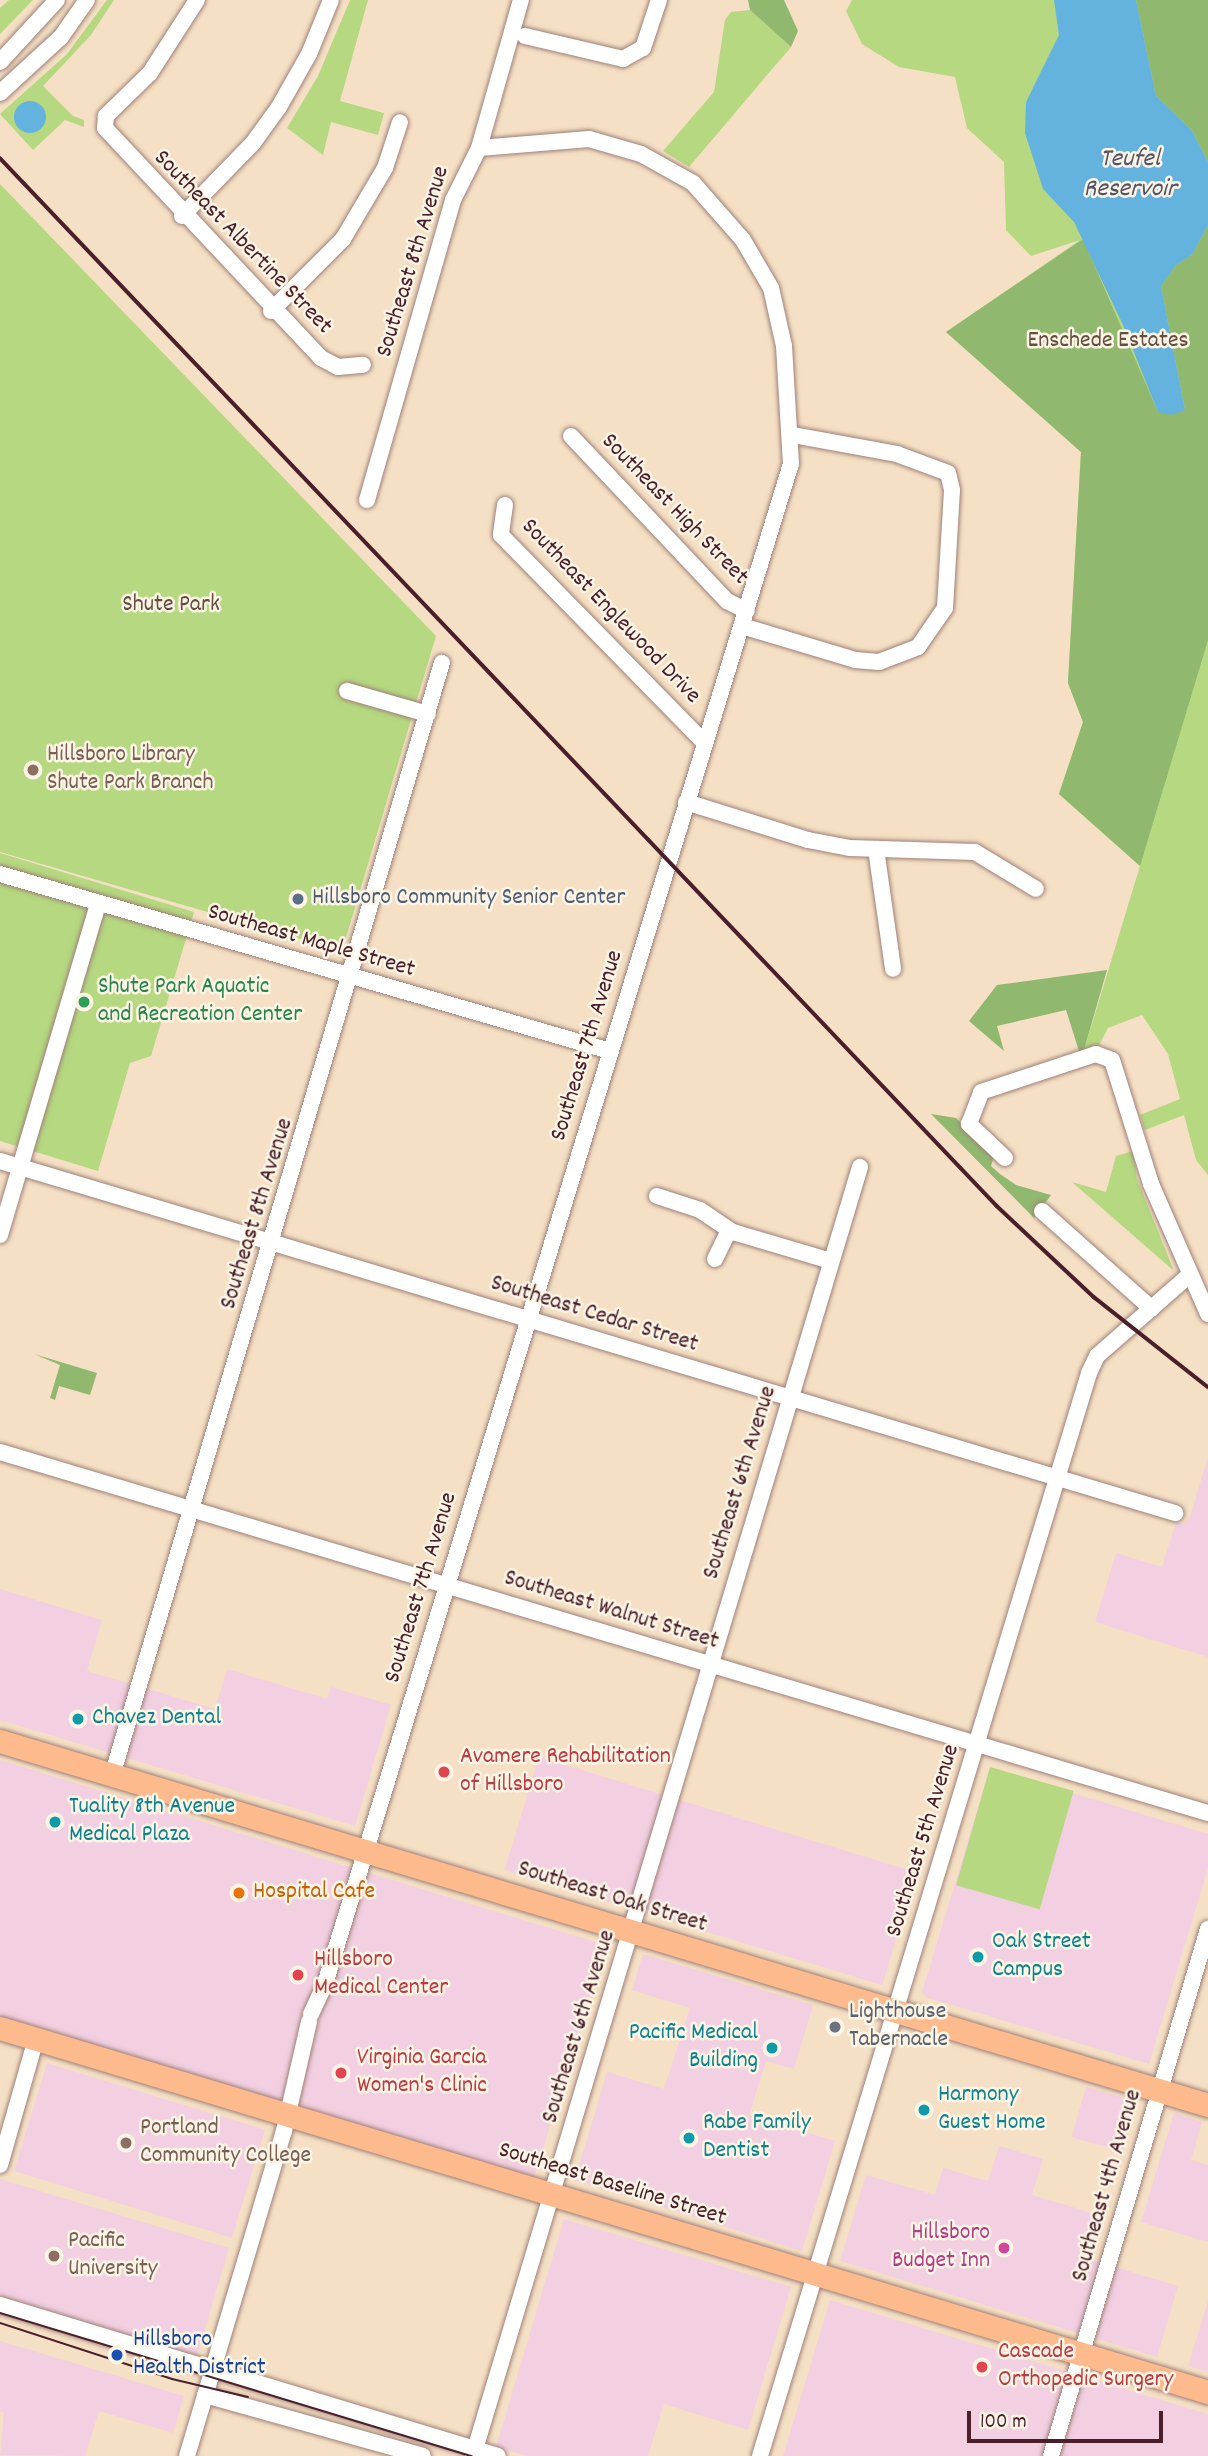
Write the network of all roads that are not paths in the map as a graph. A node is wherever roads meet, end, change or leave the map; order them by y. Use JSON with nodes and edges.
{"nodes":[{"id":1,"x":57,"y":0,"type":"edge"},
{"id":2,"x":88,"y":0,"type":"edge"},
{"id":3,"x":197,"y":0,"type":"edge"},
{"id":4,"x":331,"y":0,"type":"edge"},
{"id":5,"x":521,"y":0,"type":"edge"},
{"id":6,"x":659,"y":0,"type":"edge"},
{"id":7,"x":525,"y":36,"type":"dead end"},
{"id":8,"x":0,"y":62,"type":"edge"},
{"id":9,"x":0,"y":93,"type":"edge"},
{"id":10,"x":400,"y":122,"type":"dead end"},
{"id":11,"x":479,"y":148,"type":"junction"},
{"id":12,"x":183,"y":216,"type":"junction"},
{"id":13,"x":271,"y":311,"type":"junction"},
{"id":14,"x":363,"y":365,"type":"dead end"},
{"id":15,"x":792,"y":435,"type":"junction"},
{"id":16,"x":571,"y":436,"type":"dead end"},
{"id":17,"x":367,"y":500,"type":"dead end"},
{"id":18,"x":505,"y":505,"type":"dead end"},
{"id":19,"x":744,"y":619,"type":"junction"},
{"id":20,"x":442,"y":663,"type":"dead end"},
{"id":21,"x":347,"y":691,"type":"dead end"},
{"id":22,"x":428,"y":715,"type":"junction"},
{"id":23,"x":705,"y":743,"type":"junction"},
{"id":24,"x":686,"y":802,"type":"junction"},
{"id":25,"x":876,"y":849,"type":"junction"},
{"id":26,"x":0,"y":874,"type":"edge"},
{"id":27,"x":1036,"y":890,"type":"dead end"},
{"id":28,"x":98,"y":904,"type":"junction"},
{"id":29,"x":893,"y":969,"type":"dead end"},
{"id":30,"x":352,"y":977,"type":"junction"},
{"id":31,"x":610,"y":1051,"type":"junction"},
{"id":32,"x":1005,"y":1158,"type":"dead end"},
{"id":33,"x":0,"y":1161,"type":"edge"},
{"id":34,"x":20,"y":1167,"type":"junction"},
{"id":35,"x":860,"y":1167,"type":"dead end"},
{"id":36,"x":657,"y":1196,"type":"dead end"},
{"id":37,"x":1042,"y":1211,"type":"dead end"},
{"id":38,"x":729,"y":1230,"type":"junction"},
{"id":39,"x":0,"y":1235,"type":"edge"},
{"id":40,"x":274,"y":1242,"type":"junction"},
{"id":41,"x":715,"y":1259,"type":"dead end"},
{"id":42,"x":831,"y":1261,"type":"junction"},
{"id":43,"x":1188,"y":1276,"type":"junction"},
{"id":44,"x":1152,"y":1309,"type":"junction"},
{"id":45,"x":1208,"y":1314,"type":"edge"},
{"id":46,"x":528,"y":1319,"type":"junction"},
{"id":47,"x":790,"y":1397,"type":"junction"},
{"id":48,"x":0,"y":1452,"type":"edge"},
{"id":49,"x":1058,"y":1478,"type":"junction"},
{"id":50,"x":193,"y":1510,"type":"junction"},
{"id":51,"x":1175,"y":1513,"type":"dead end"},
{"id":52,"x":447,"y":1586,"type":"junction"},
{"id":53,"x":710,"y":1664,"type":"junction"},
{"id":54,"x":0,"y":1741,"type":"edge"},
{"id":55,"x":978,"y":1744,"type":"junction"},
{"id":56,"x":112,"y":1776,"type":"junction"},
{"id":57,"x":1208,"y":1813,"type":"edge"},
{"id":58,"x":365,"y":1851,"type":"junction"},
{"id":59,"x":1208,"y":1929,"type":"edge"},
{"id":60,"x":632,"y":1932,"type":"junction"},
{"id":61,"x":895,"y":2010,"type":"junction"},
{"id":62,"x":0,"y":2028,"type":"edge"},
{"id":63,"x":36,"y":2039,"type":"junction"},
{"id":64,"x":1159,"y":2090,"type":"junction"},
{"id":65,"x":1208,"y":2105,"type":"edge"},
{"id":66,"x":287,"y":2115,"type":"junction"},
{"id":67,"x":0,"y":2165,"type":"edge"},
{"id":68,"x":552,"y":2194,"type":"junction"},
{"id":69,"x":814,"y":2273,"type":"junction"},
{"id":70,"x":0,"y":2305,"type":"edge"},
{"id":71,"x":1082,"y":2354,"type":"junction"},
{"id":72,"x":213,"y":2369,"type":"junction"},
{"id":73,"x":1208,"y":2392,"type":"edge"},
{"id":74,"x":205,"y":2395,"type":"junction"},
{"id":75,"x":474,"y":2453,"type":"edge"},
{"id":76,"x":187,"y":2456,"type":"edge"},
{"id":77,"x":423,"y":2456,"type":"edge"},
{"id":78,"x":498,"y":2456,"type":"edge"},
{"id":79,"x":760,"y":2456,"type":"edge"},
{"id":80,"x":1051,"y":2456,"type":"edge"}],
"edges":[{"from":1,"to":8,"type":"street"},
{"from":2,"to":9,"type":"street"},
{"from":3,"to":12,"type":"street","name":"Southeast Albertine Street"},
{"from":4,"to":12,"type":"street"},
{"from":5,"to":11,"type":"street","name":"Southeast 8th Avenue"},
{"from":6,"to":7,"type":"street"},
{"from":10,"to":13,"type":"street"},
{"from":11,"to":15,"type":"street","name":"Southeast 7th Avenue"},
{"from":11,"to":17,"type":"street","name":"Southeast 8th Avenue"},
{"from":12,"to":13,"type":"street","name":"Southeast Albertine Street"},
{"from":13,"to":14,"type":"street","name":"Southeast Albertine Street"},
{"from":15,"to":19,"type":"street","name":"Southeast 7th Avenue"},
{"from":15,"to":19,"type":"street","name":"Southeast High Street"},
{"from":16,"to":19,"type":"street","name":"Southeast High Street"},
{"from":18,"to":23,"type":"street","name":"Southeast Englewood Drive"},
{"from":19,"to":23,"type":"street","name":"Southeast 7th Avenue"},
{"from":20,"to":22,"type":"street","name":"Southeast 8th Avenue"},
{"from":21,"to":22,"type":"street"},
{"from":22,"to":30,"type":"street","name":"Southeast 8th Avenue"},
{"from":23,"to":24,"type":"street","name":"Southeast 7th Avenue"},
{"from":24,"to":25,"type":"street"},
{"from":24,"to":31,"type":"street","name":"Southeast 7th Avenue"},
{"from":25,"to":27,"type":"street"},
{"from":25,"to":29,"type":"street"},
{"from":26,"to":28,"type":"street","name":"Southeast Maple Street"},
{"from":28,"to":30,"type":"street","name":"Southeast Maple Street"},
{"from":28,"to":34,"type":"street"},
{"from":30,"to":31,"type":"street","name":"Southeast Maple Street"},
{"from":30,"to":40,"type":"street","name":"Southeast 8th Avenue"},
{"from":31,"to":46,"type":"street","name":"Southeast 7th Avenue"},
{"from":32,"to":43,"type":"street"},
{"from":33,"to":34,"type":"street","name":"Southeast Cedar Street"},
{"from":34,"to":39,"type":"street"},
{"from":34,"to":40,"type":"street","name":"Southeast Cedar Street"},
{"from":35,"to":42,"type":"street","name":"Southeast 6th Avenue"},
{"from":36,"to":38,"type":"street"},
{"from":37,"to":44,"type":"street"},
{"from":38,"to":41,"type":"street"},
{"from":38,"to":42,"type":"street"},
{"from":40,"to":46,"type":"street","name":"Southeast Cedar Street"},
{"from":40,"to":50,"type":"street","name":"Southeast 8th Avenue"},
{"from":42,"to":47,"type":"street","name":"Southeast 6th Avenue"},
{"from":43,"to":44,"type":"street","name":"Southeast 5th Avenue"},
{"from":43,"to":45,"type":"street"},
{"from":44,"to":49,"type":"street","name":"Southeast 5th Avenue"},
{"from":46,"to":47,"type":"street","name":"Southeast Cedar Street"},
{"from":46,"to":52,"type":"street","name":"Southeast 7th Avenue"},
{"from":47,"to":49,"type":"street","name":"Southeast Cedar Street"},
{"from":47,"to":53,"type":"street","name":"Southeast 6th Avenue"},
{"from":48,"to":50,"type":"street","name":"Southeast Walnut Street"},
{"from":49,"to":51,"type":"street","name":"Southeast Cedar Street"},
{"from":49,"to":55,"type":"street","name":"Southeast 5th Avenue"},
{"from":50,"to":52,"type":"street","name":"Southeast Walnut Street"},
{"from":50,"to":56,"type":"street","name":"Southeast 8th Avenue"},
{"from":52,"to":53,"type":"street","name":"Southeast Walnut Street"},
{"from":52,"to":58,"type":"street","name":"Southeast 7th Avenue"},
{"from":53,"to":55,"type":"street","name":"Southeast Walnut Street"},
{"from":53,"to":60,"type":"street","name":"Southeast 6th Avenue"},
{"from":54,"to":56,"type":"highway","name":"Southeast Oak Street"},
{"from":55,"to":57,"type":"street","name":"Southeast Walnut Street"},
{"from":55,"to":61,"type":"street","name":"Southeast 5th Avenue"},
{"from":56,"to":58,"type":"highway","name":"Southeast Oak Street"},
{"from":58,"to":60,"type":"highway","name":"Southeast Oak Street"},
{"from":58,"to":66,"type":"street","name":"Southeast 7th Avenue"},
{"from":59,"to":64,"type":"street","name":"Southeast 4th Avenue"},
{"from":60,"to":61,"type":"highway","name":"Southeast Oak Street"},
{"from":60,"to":68,"type":"street","name":"Southeast 6th Avenue"},
{"from":61,"to":64,"type":"highway","name":"Southeast Oak Street"},
{"from":61,"to":69,"type":"street","name":"Southeast 5th Avenue"},
{"from":62,"to":63,"type":"highway","name":"Southeast Baseline Street"},
{"from":63,"to":66,"type":"highway","name":"Southeast Baseline Street"},
{"from":63,"to":67,"type":"street"},
{"from":64,"to":65,"type":"highway","name":"Southeast Oak Street"},
{"from":64,"to":71,"type":"street","name":"Southeast 4th Avenue"},
{"from":66,"to":68,"type":"highway","name":"Southeast Baseline Street"},
{"from":66,"to":72,"type":"street","name":"Southeast 7th Avenue"},
{"from":68,"to":69,"type":"highway","name":"Southeast Baseline Street"},
{"from":68,"to":75,"type":"street","name":"Southeast 6th Avenue"},
{"from":69,"to":71,"type":"highway","name":"Southeast Baseline Street"},
{"from":69,"to":79,"type":"street","name":"Southeast 5th Avenue"},
{"from":70,"to":72,"type":"street"},
{"from":71,"to":73,"type":"highway","name":"Southeast Baseline Street"},
{"from":71,"to":80,"type":"street","name":"Southeast 4th Avenue"},
{"from":72,"to":74,"type":"street","name":"Southeast 7th Avenue"},
{"from":72,"to":75,"type":"street"},
{"from":74,"to":76,"type":"street","name":"Southeast 7th Avenue"},
{"from":74,"to":77,"type":"street"},
{"from":75,"to":78,"type":"street"}]}
